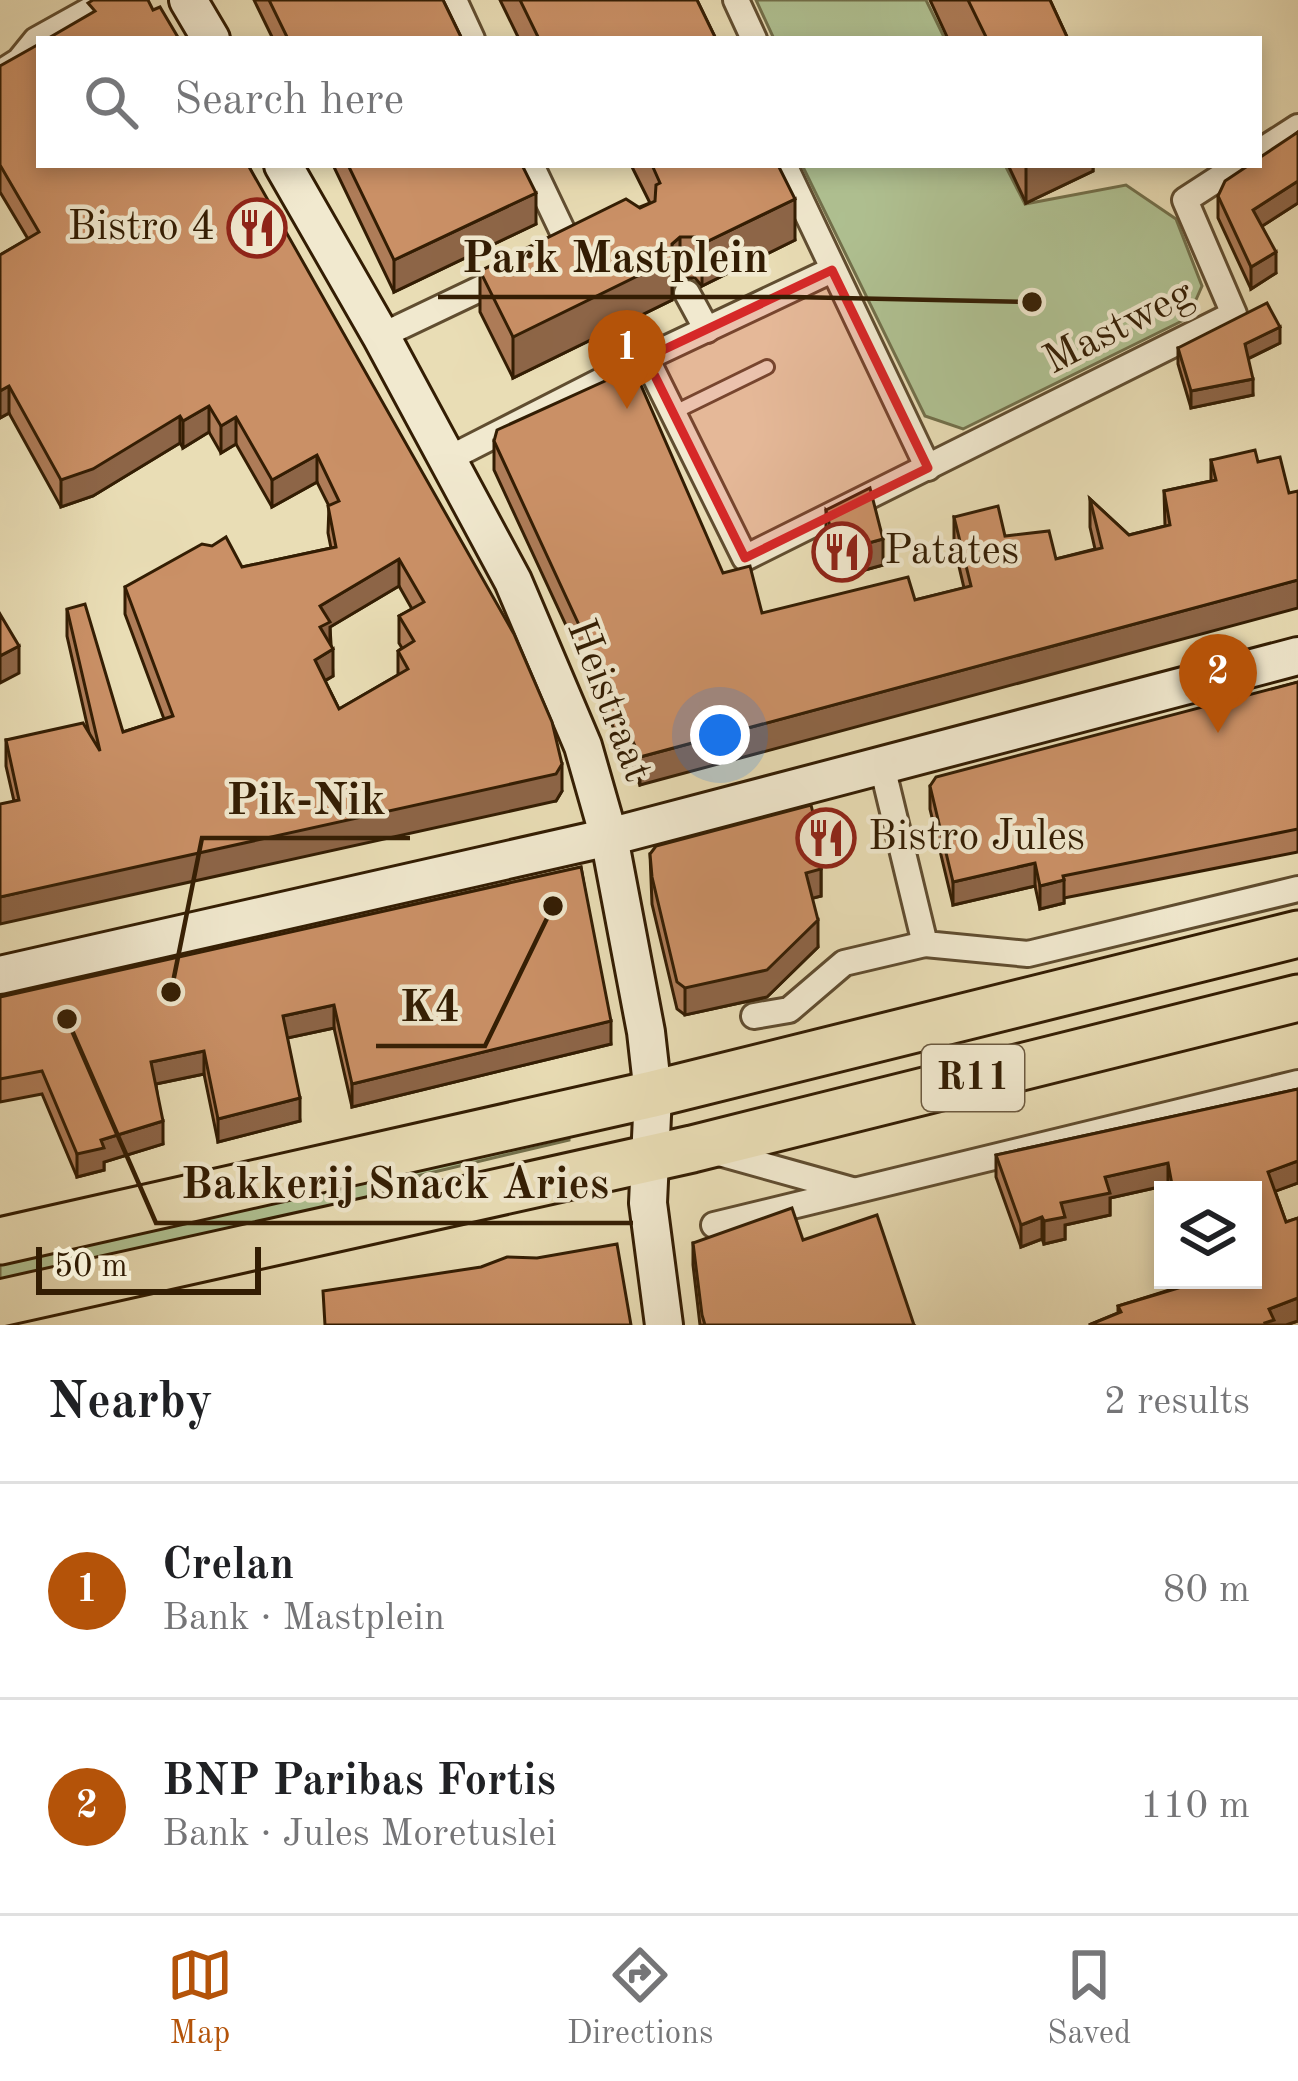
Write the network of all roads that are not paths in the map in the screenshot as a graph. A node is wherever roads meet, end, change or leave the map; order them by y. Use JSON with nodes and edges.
{"nodes":[{"id":1,"x":108,"y":0,"type":"edge"},
{"id":2,"x":454,"y":0,"type":"edge"},
{"id":3,"x":736,"y":0,"type":"edge"},
{"id":4,"x":193,"y":2,"type":"edge"},
{"id":5,"x":43,"y":36,"type":"edge"},
{"id":6,"x":210,"y":36,"type":"edge"},
{"id":7,"x":471,"y":36,"type":"edge"},
{"id":8,"x":753,"y":36,"type":"edge"},
{"id":9,"x":36,"y":40,"type":"edge"},
{"id":10,"x":0,"y":73,"type":"edge"},
{"id":11,"x":1298,"y":127,"type":"edge"},
{"id":12,"x":1262,"y":150,"type":"edge"},
{"id":13,"x":285,"y":168,"type":"edge"},
{"id":14,"x":533,"y":168,"type":"edge"},
{"id":15,"x":785,"y":168,"type":"edge"},
{"id":16,"x":1234,"y":168,"type":"edge"},
{"id":17,"x":832,"y":270,"type":"junction"},
{"id":18,"x":687,"y":293,"type":"dead end"},
{"id":19,"x":707,"y":330,"type":"junction"},
{"id":20,"x":381,"y":336,"type":"junction"},
{"id":21,"x":646,"y":358,"type":"junction"},
{"id":22,"x":766,"y":367,"type":"dead end"},
{"id":23,"x":673,"y":412,"type":"junction"},
{"id":24,"x":448,"y":459,"type":"junction"},
{"id":25,"x":928,"y":468,"type":"junction"},
{"id":26,"x":1298,"y":656,"type":"edge"},
{"id":27,"x":882,"y":766,"type":"junction"},
{"id":28,"x":609,"y":837,"type":"junction"},
{"id":29,"x":1298,"y":889,"type":"edge"},
{"id":30,"x":1298,"y":934,"type":"edge"},
{"id":31,"x":926,"y":944,"type":"junction"},
{"id":32,"x":0,"y":975,"type":"edge"},
{"id":33,"x":1298,"y":998,"type":"edge"},
{"id":34,"x":754,"y":1016,"type":"dead end"},
{"id":35,"x":1298,"y":1083,"type":"edge"},
{"id":36,"x":653,"y":1094,"type":"junction"},
{"id":37,"x":692,"y":1149,"type":"junction"},
{"id":38,"x":647,"y":1156,"type":"junction"},
{"id":39,"x":854,"y":1191,"type":"junction"},
{"id":40,"x":714,"y":1225,"type":"dead end"},
{"id":41,"x":0,"y":1241,"type":"edge"},
{"id":42,"x":0,"y":1303,"type":"edge"},
{"id":43,"x":664,"y":1325,"type":"edge"}],
"edges":[{"from":1,"to":5,"type":"street"},
{"from":2,"to":7,"type":"street"},
{"from":3,"to":8,"type":"street"},
{"from":4,"to":6,"type":"street"},
{"from":9,"to":10,"type":"street"},
{"from":11,"to":12,"type":"street"},
{"from":13,"to":20,"type":"street","name":"Heistraat"},
{"from":14,"to":20,"type":"street"},
{"from":15,"to":17,"type":"street"},
{"from":16,"to":25,"type":"street","name":"Mastweg"},
{"from":17,"to":19,"type":"street"},
{"from":17,"to":25,"type":"street"},
{"from":18,"to":19,"type":"street"},
{"from":19,"to":21,"type":"street"},
{"from":20,"to":24,"type":"street","name":"Heistraat"},
{"from":21,"to":23,"type":"street"},
{"from":21,"to":24,"type":"street"},
{"from":22,"to":23,"type":"lane"},
{"from":23,"to":25,"type":"street"},
{"from":24,"to":28,"type":"street","name":"Heistraat"},
{"from":26,"to":27,"type":"street"},
{"from":27,"to":28,"type":"street"},
{"from":27,"to":31,"type":"street"},
{"from":28,"to":32,"type":"street"},
{"from":28,"to":36,"type":"street","name":"Heistraat"},
{"from":29,"to":31,"type":"street"},
{"from":30,"to":36,"type":"highway","number":"R11"},
{"from":31,"to":34,"type":"street"},
{"from":33,"to":37,"type":"highway","number":"R11"},
{"from":35,"to":39,"type":"street"},
{"from":36,"to":38,"type":"street","name":"Heistraat"},
{"from":36,"to":41,"type":"highway","number":"R11"},
{"from":37,"to":38,"type":"highway","number":"R11"},
{"from":37,"to":39,"type":"street"},
{"from":38,"to":42,"type":"highway","number":"R11"},
{"from":38,"to":43,"type":"street","name":"Heistraat"},
{"from":39,"to":40,"type":"street"}]}
